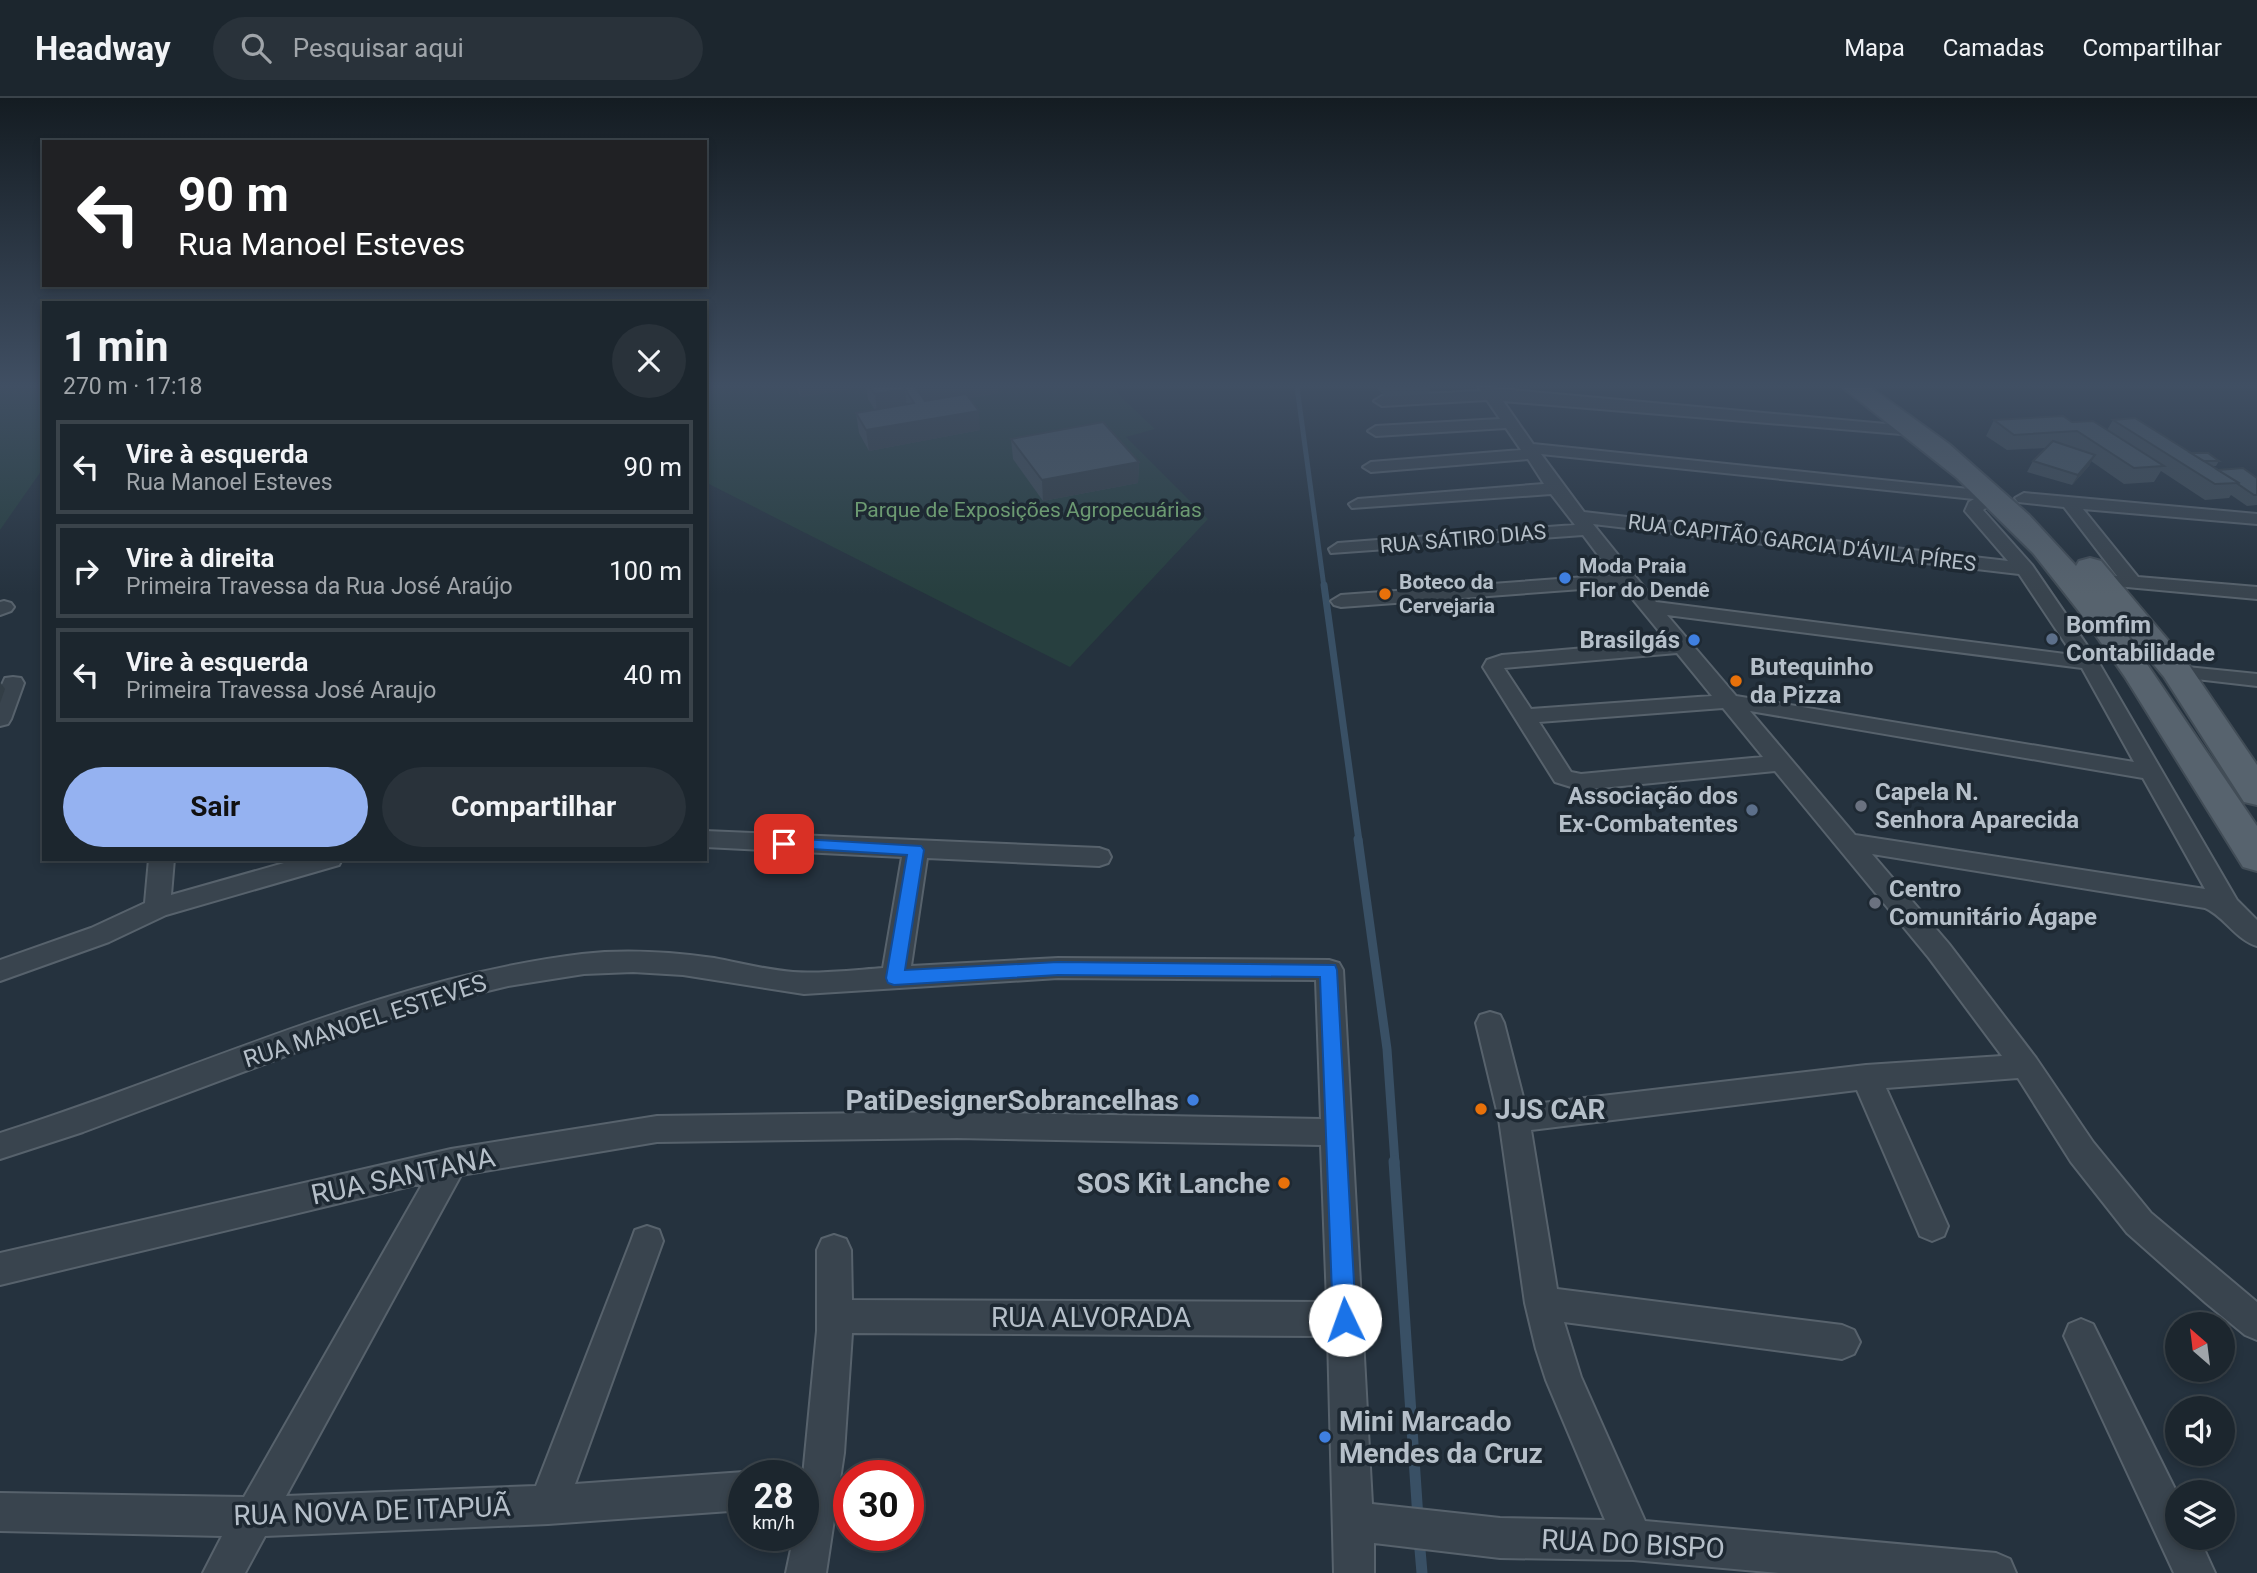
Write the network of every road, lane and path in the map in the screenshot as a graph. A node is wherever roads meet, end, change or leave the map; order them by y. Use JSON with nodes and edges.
{"nodes":[{"id":1,"x":1483,"y":456,"type":"edge"},
{"id":2,"x":1534,"y":456,"type":"edge"},
{"id":3,"x":1581,"y":456,"type":"edge"},
{"id":4,"x":1944,"y":456,"type":"edge"},
{"id":5,"x":1972,"y":456,"type":"edge"},
{"id":6,"x":1371,"y":467,"type":"dead end"},
{"id":7,"x":1556,"y":488,"type":"junction"},
{"id":8,"x":1992,"y":496,"type":"junction"},
{"id":9,"x":2024,"y":498,"type":"junction"},
{"id":10,"x":2069,"y":502,"type":"junction"},
{"id":11,"x":1358,"y":504,"type":"dead end"},
{"id":12,"x":2257,"y":519,"type":"edge"},
{"id":13,"x":1584,"y":523,"type":"junction"},
{"id":14,"x":1338,"y":549,"type":"dead end"},
{"id":15,"x":2025,"y":569,"type":"junction"},
{"id":16,"x":1627,"y":580,"type":"junction"},
{"id":17,"x":2101,"y":580,"type":"junction"},
{"id":18,"x":2132,"y":582,"type":"junction"},
{"id":19,"x":2257,"y":593,"type":"edge"},
{"id":20,"x":1341,"y":601,"type":"dead end"},
{"id":21,"x":1649,"y":607,"type":"junction"},
{"id":22,"x":1682,"y":646,"type":"junction"},
{"id":23,"x":2090,"y":663,"type":"junction"},
{"id":24,"x":2178,"y":672,"type":"junction"},
{"id":25,"x":2257,"y":680,"type":"edge"},
{"id":26,"x":13,"y":683,"type":"dead end"},
{"id":27,"x":1728,"y":701,"type":"junction"},
{"id":28,"x":1524,"y":716,"type":"junction"},
{"id":29,"x":0,"y":719,"type":"edge"},
{"id":30,"x":1778,"y":763,"type":"junction"},
{"id":31,"x":2149,"y":772,"type":"junction"},
{"id":32,"x":2257,"y":793,"type":"edge"},
{"id":33,"x":707,"y":839,"type":"edge"},
{"id":34,"x":1848,"y":842,"type":"junction"},
{"id":35,"x":916,"y":850,"type":"junction"},
{"id":36,"x":1099,"y":857,"type":"dead end"},
{"id":37,"x":2257,"y":857,"type":"edge"},
{"id":38,"x":162,"y":861,"type":"edge"},
{"id":39,"x":323,"y":861,"type":"edge"},
{"id":40,"x":2228,"y":906,"type":"junction"},
{"id":41,"x":156,"y":908,"type":"junction"},
{"id":42,"x":2257,"y":936,"type":"edge"},
{"id":43,"x":0,"y":971,"type":"edge"},
{"id":44,"x":894,"y":978,"type":"junction"},
{"id":45,"x":1490,"y":1023,"type":"dead end"},
{"id":46,"x":2026,"y":1066,"type":"junction"},
{"id":47,"x":1866,"y":1076,"type":"junction"},
{"id":48,"x":1514,"y":1119,"type":"junction"},
{"id":49,"x":1336,"y":1132,"type":"junction"},
{"id":50,"x":0,"y":1146,"type":"edge"},
{"id":51,"x":451,"y":1163,"type":"junction"},
{"id":52,"x":1932,"y":1226,"type":"dead end"},
{"id":53,"x":647,"y":1241,"type":"dead end"},
{"id":54,"x":834,"y":1250,"type":"dead end"},
{"id":55,"x":0,"y":1269,"type":"edge"},
{"id":56,"x":1542,"y":1303,"type":"junction"},
{"id":57,"x":837,"y":1315,"type":"junction"},
{"id":58,"x":1345,"y":1320,"type":"junction"},
{"id":59,"x":2257,"y":1323,"type":"edge"},
{"id":60,"x":2081,"y":1336,"type":"dead end"},
{"id":61,"x":1842,"y":1342,"type":"dead end"},
{"id":62,"x":817,"y":1460,"type":"edge"},
{"id":63,"x":728,"y":1492,"type":"edge"},
{"id":64,"x":548,"y":1504,"type":"junction"},
{"id":65,"x":2165,"y":1510,"type":"edge"},
{"id":66,"x":0,"y":1512,"type":"edge"},
{"id":67,"x":253,"y":1517,"type":"junction"},
{"id":68,"x":1368,"y":1523,"type":"junction"},
{"id":69,"x":1633,"y":1540,"type":"junction"},
{"id":70,"x":2184,"y":1550,"type":"edge"},
{"id":71,"x":808,"y":1551,"type":"edge"},
{"id":72,"x":223,"y":1573,"type":"edge"},
{"id":73,"x":806,"y":1573,"type":"edge"},
{"id":74,"x":1354,"y":1573,"type":"edge"},
{"id":75,"x":1995,"y":1573,"type":"edge"},
{"id":76,"x":2195,"y":1573,"type":"edge"}],
"edges":[{"from":1,"to":6,"type":"street"},
{"from":2,"to":7,"type":"street"},
{"from":3,"to":8,"type":"street"},
{"from":4,"to":8,"type":"main road"},
{"from":5,"to":9,"type":"main road"},
{"from":7,"to":11,"type":"street"},
{"from":7,"to":13,"type":"street"},
{"from":8,"to":15,"type":"street"},
{"from":8,"to":37,"type":"main road"},
{"from":9,"to":10,"type":"street"},
{"from":9,"to":17,"type":"main road"},
{"from":10,"to":12,"type":"street"},
{"from":10,"to":18,"type":"street"},
{"from":13,"to":14,"type":"street","name":"RUA SÁTIRO DIAS"},
{"from":13,"to":15,"type":"street","name":"RUA CAPITÃO GARCIA D'ÁVILA PÍRES"},
{"from":13,"to":16,"type":"street"},
{"from":15,"to":23,"type":"street"},
{"from":16,"to":20,"type":"street"},
{"from":16,"to":21,"type":"street"},
{"from":17,"to":18,"type":"street"},
{"from":17,"to":24,"type":"main road"},
{"from":18,"to":19,"type":"street"},
{"from":21,"to":22,"type":"street"},
{"from":21,"to":23,"type":"street"},
{"from":22,"to":27,"type":"street"},
{"from":22,"to":28,"type":"street"},
{"from":23,"to":31,"type":"street"},
{"from":24,"to":25,"type":"street"},
{"from":24,"to":32,"type":"main road"},
{"from":26,"to":29,"type":"street"},
{"from":27,"to":28,"type":"street"},
{"from":27,"to":30,"type":"street"},
{"from":27,"to":31,"type":"street"},
{"from":28,"to":30,"type":"street"},
{"from":30,"to":34,"type":"street"},
{"from":31,"to":40,"type":"street"},
{"from":33,"to":35,"type":"street"},
{"from":34,"to":40,"type":"street"},
{"from":34,"to":46,"type":"street"},
{"from":35,"to":36,"type":"street"},
{"from":35,"to":44,"type":"street"},
{"from":38,"to":41,"type":"street"},
{"from":39,"to":41,"type":"street"},
{"from":40,"to":42,"type":"street"},
{"from":41,"to":43,"type":"street"},
{"from":44,"to":49,"type":"street","name":"RUA MANOEL ESTEVES"},
{"from":44,"to":50,"type":"street","name":"RUA MANOEL ESTEVES"},
{"from":45,"to":48,"type":"street"},
{"from":46,"to":47,"type":"street"},
{"from":46,"to":59,"type":"street"},
{"from":47,"to":48,"type":"street"},
{"from":47,"to":52,"type":"street"},
{"from":48,"to":56,"type":"street"},
{"from":49,"to":51,"type":"street","name":"RUA SANTANA"},
{"from":49,"to":58,"type":"street"},
{"from":51,"to":55,"type":"street","name":"RUA SANTANA"},
{"from":51,"to":67,"type":"street"},
{"from":53,"to":64,"type":"street"},
{"from":54,"to":57,"type":"street"},
{"from":56,"to":61,"type":"street"},
{"from":56,"to":69,"type":"street"},
{"from":57,"to":58,"type":"street","name":"RUA ALVORADA"},
{"from":57,"to":62,"type":"street"},
{"from":58,"to":68,"type":"street"},
{"from":60,"to":65,"type":"street"},
{"from":63,"to":64,"type":"street","name":"RUA NOVA DE ITAPUÃ"},
{"from":64,"to":67,"type":"street","name":"RUA NOVA DE ITAPUÃ"},
{"from":66,"to":67,"type":"street","name":"RUA NOVA DE ITAPUÃ"},
{"from":67,"to":72,"type":"street"},
{"from":68,"to":69,"type":"street","name":"RUA DO BISPO"},
{"from":68,"to":74,"type":"street"},
{"from":69,"to":75,"type":"street","name":"RUA DO BISPO"},
{"from":70,"to":76,"type":"street"},
{"from":71,"to":73,"type":"street"}]}
